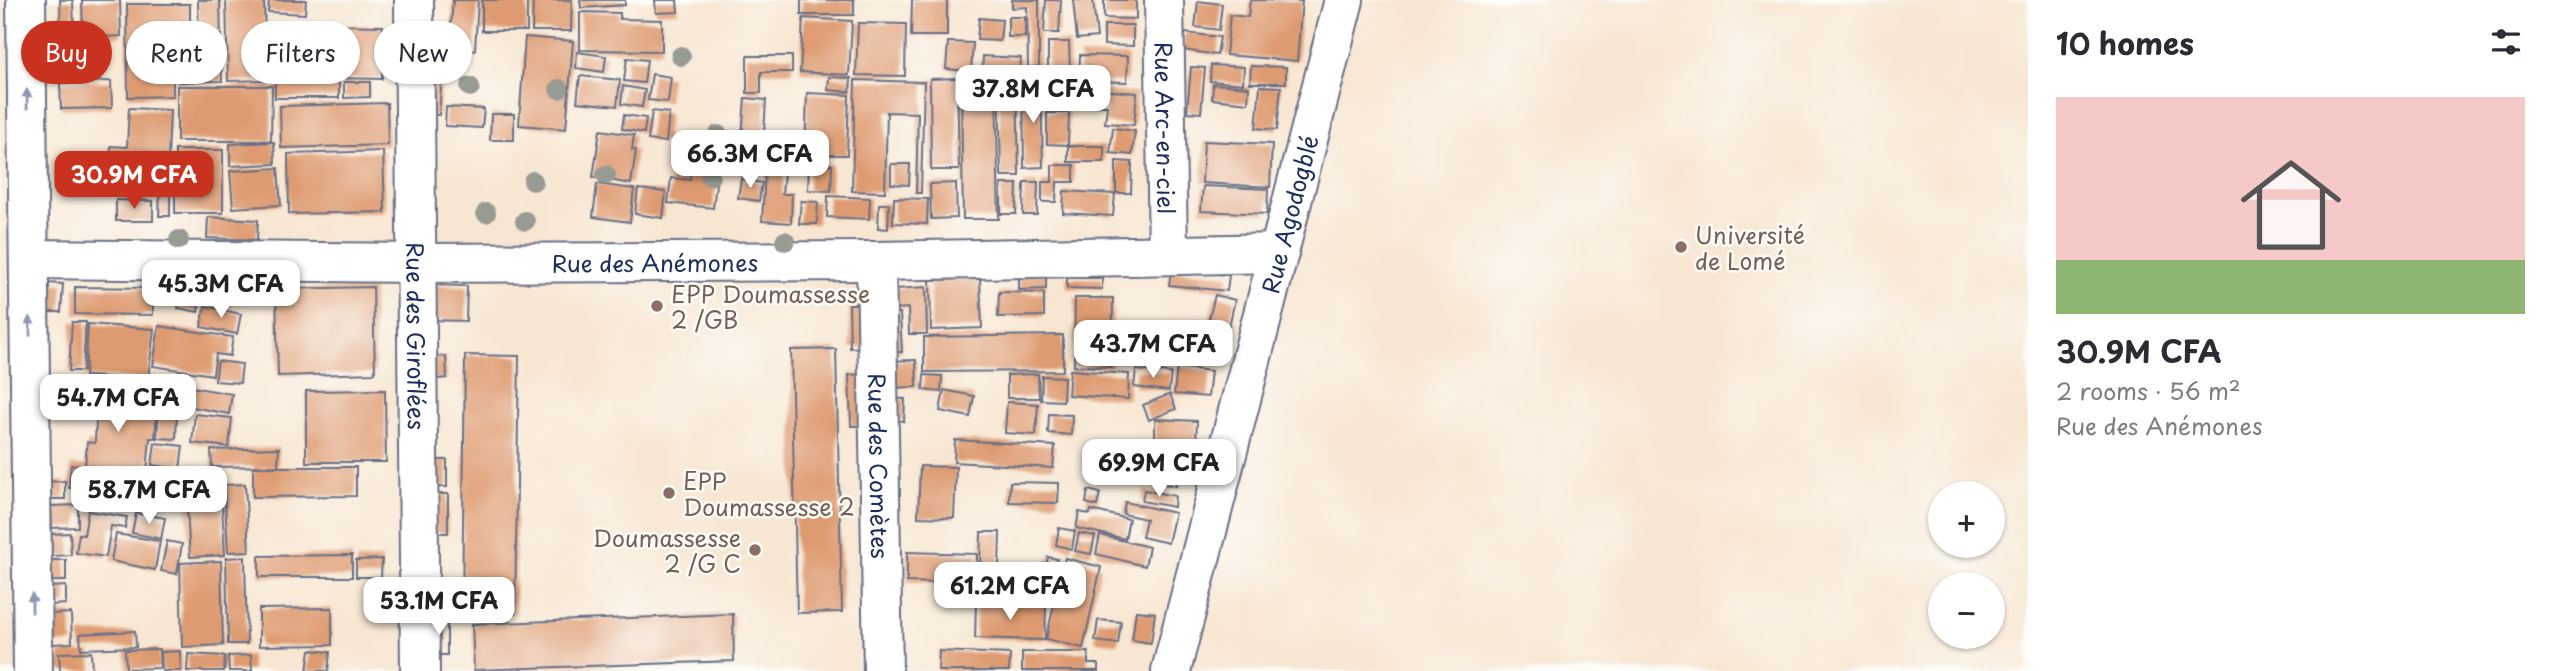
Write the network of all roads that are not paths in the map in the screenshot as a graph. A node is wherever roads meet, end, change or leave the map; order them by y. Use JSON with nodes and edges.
{"nodes":[{"id":1,"x":26,"y":0,"type":"edge"},
{"id":2,"x":414,"y":0,"type":"edge"},
{"id":3,"x":1164,"y":0,"type":"edge"},
{"id":4,"x":1344,"y":0,"type":"edge"},
{"id":5,"x":1279,"y":253,"type":"junction"},
{"id":6,"x":1168,"y":255,"type":"junction"},
{"id":7,"x":30,"y":258,"type":"junction"},
{"id":8,"x":876,"y":261,"type":"junction"},
{"id":9,"x":416,"y":263,"type":"junction"},
{"id":10,"x":33,"y":671,"type":"edge"},
{"id":11,"x":420,"y":671,"type":"edge"},
{"id":12,"x":883,"y":671,"type":"edge"},
{"id":13,"x":1171,"y":671,"type":"edge"}],
"edges":[{"from":7,"to":1,"type":"street","one_way":true},
{"from":2,"to":9,"type":"street","name":"Rue des Giroflées"},
{"from":3,"to":6,"type":"street","name":"Rue Arc-en-ciel"},
{"from":4,"to":5,"type":"street","name":"Rue Agodogblé"},
{"from":5,"to":6,"type":"street","name":"Rue des Anémones"},
{"from":5,"to":13,"type":"street","name":"Rue Agodogblé"},
{"from":6,"to":8,"type":"street","name":"Rue des Anémones"},
{"from":7,"to":9,"type":"street","name":"Rue des Anémones"},
{"from":10,"to":7,"type":"street","one_way":true},
{"from":8,"to":9,"type":"street","name":"Rue des Anémones"},
{"from":8,"to":12,"type":"street","name":"Rue des Comètes"},
{"from":9,"to":11,"type":"street","name":"Rue des Giroflées"}]}
